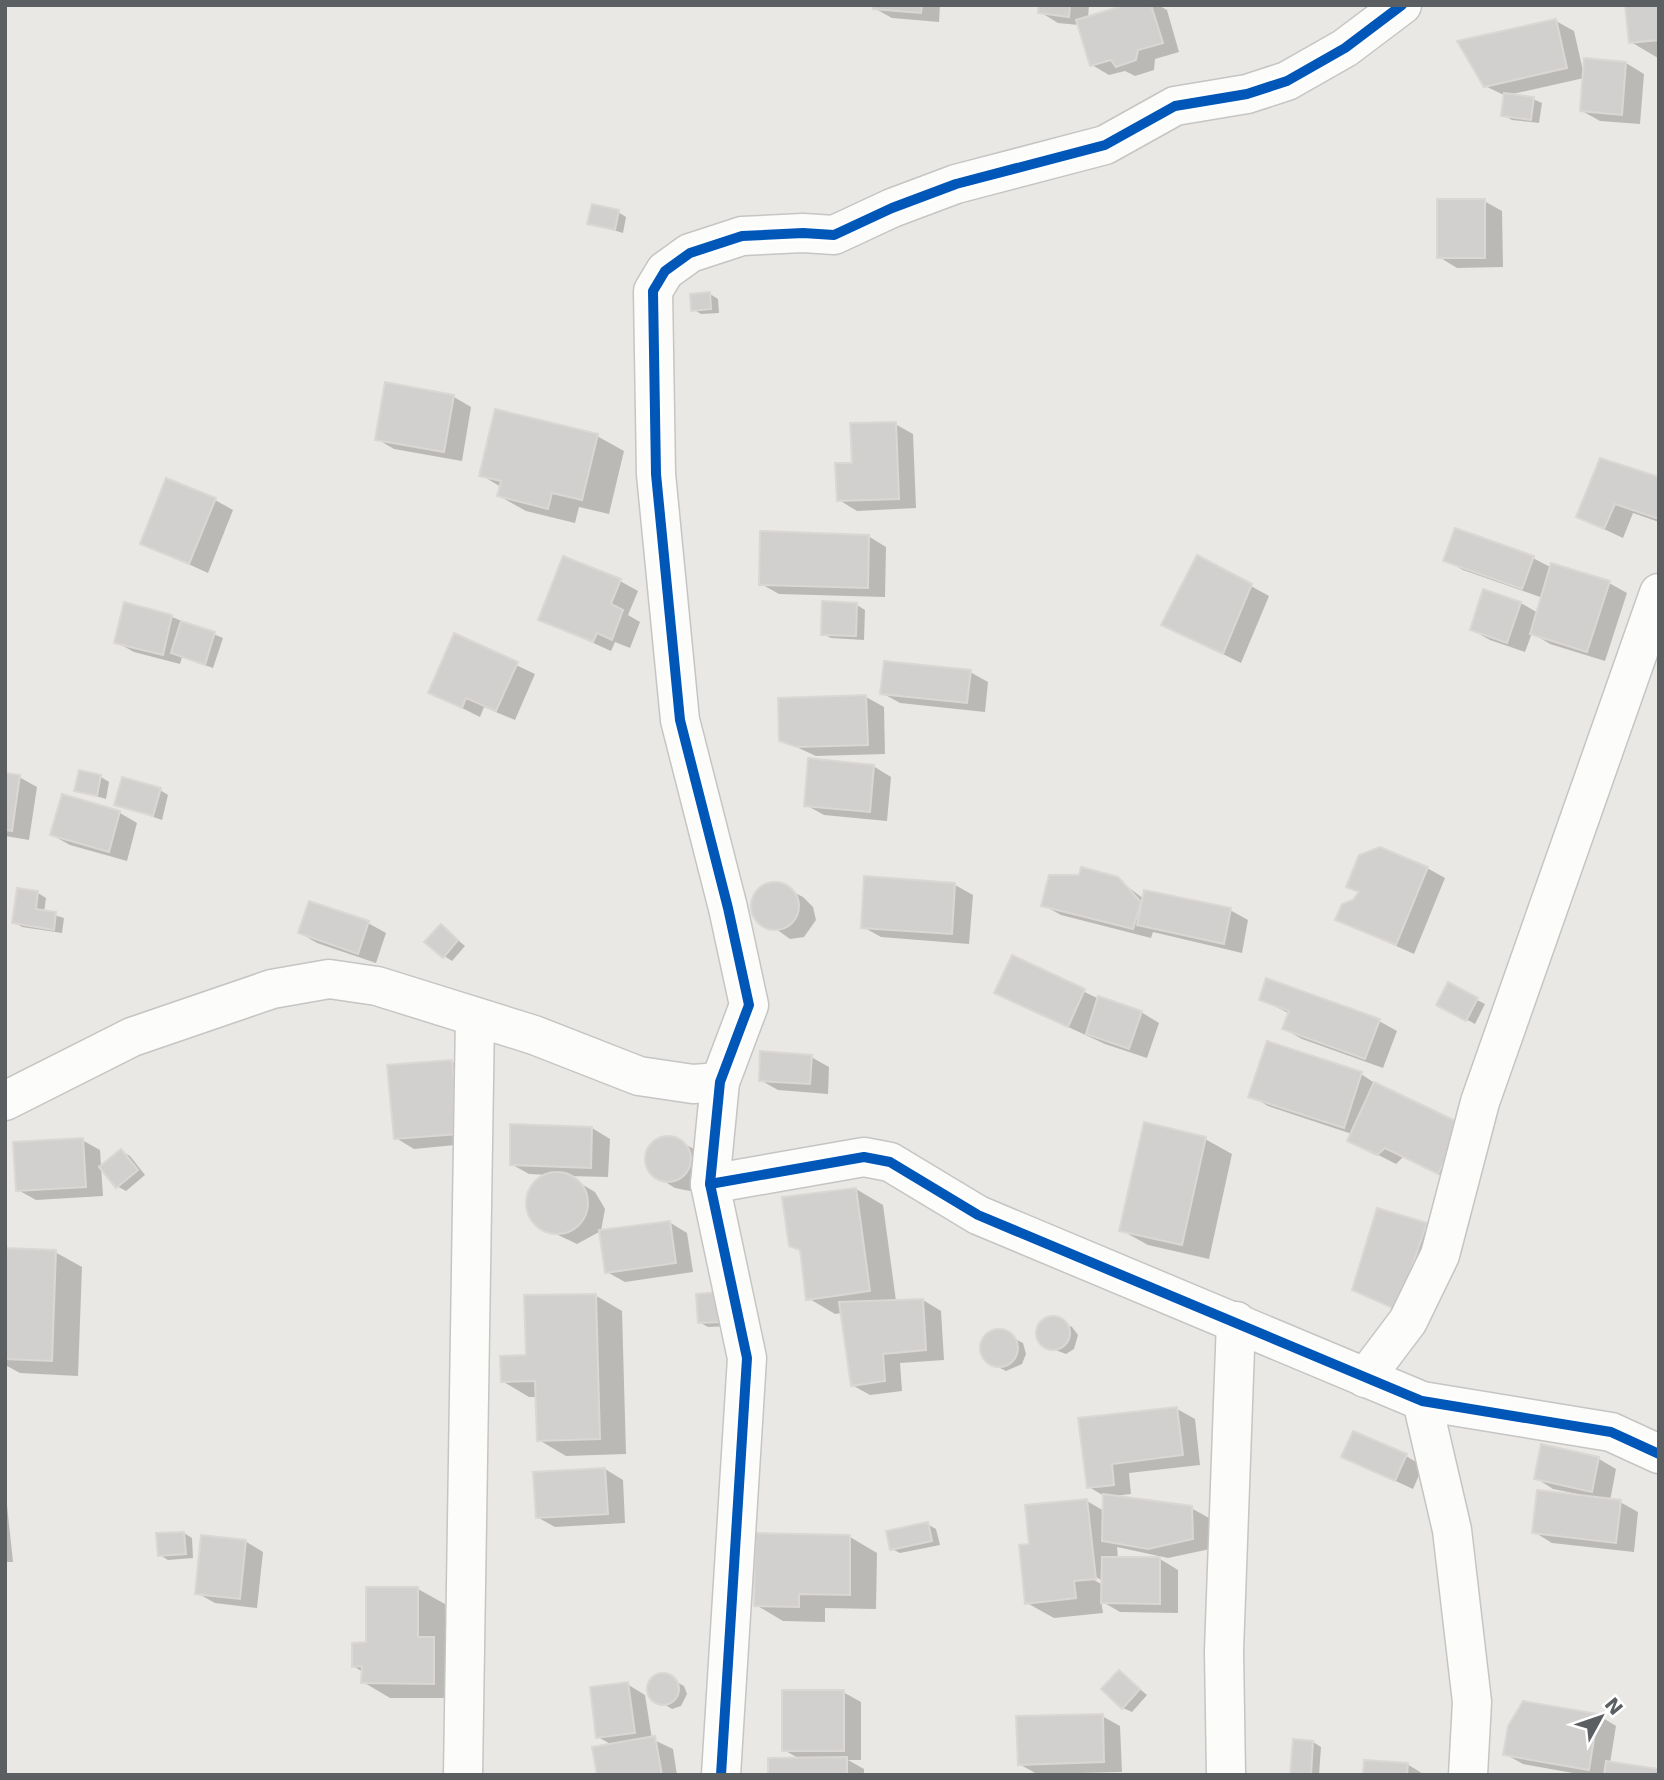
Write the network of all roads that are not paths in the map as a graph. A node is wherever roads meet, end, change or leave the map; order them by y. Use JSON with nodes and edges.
{"nodes":[{"id":1,"x":1402,"y":5,"type":"edge"},
{"id":2,"x":1659,"y":593,"type":"edge"},
{"id":3,"x":475,"y":1017,"type":"junction"},
{"id":4,"x":720,"y":1082,"type":"junction"},
{"id":5,"x":5,"y":1101,"type":"edge"},
{"id":6,"x":710,"y":1184,"type":"junction"},
{"id":7,"x":1236,"y":1321,"type":"junction"},
{"id":8,"x":1366,"y":1378,"type":"junction"},
{"id":9,"x":1422,"y":1401,"type":"junction"},
{"id":10,"x":1659,"y":1454,"type":"edge"},
{"id":11,"x":463,"y":1775,"type":"edge"},
{"id":12,"x":721,"y":1775,"type":"edge"},
{"id":13,"x":1226,"y":1775,"type":"edge"},
{"id":14,"x":1468,"y":1775,"type":"edge"}],
"edges":[{"from":1,"to":4,"type":"street"},
{"from":2,"to":8,"type":"street"},
{"from":3,"to":4,"type":"street"},
{"from":3,"to":5,"type":"street"},
{"from":3,"to":11,"type":"street"},
{"from":4,"to":6,"type":"street"},
{"from":6,"to":7,"type":"street"},
{"from":6,"to":12,"type":"street"},
{"from":7,"to":8,"type":"street"},
{"from":7,"to":13,"type":"street"},
{"from":8,"to":9,"type":"street"},
{"from":9,"to":10,"type":"street"},
{"from":9,"to":14,"type":"street"}]}
